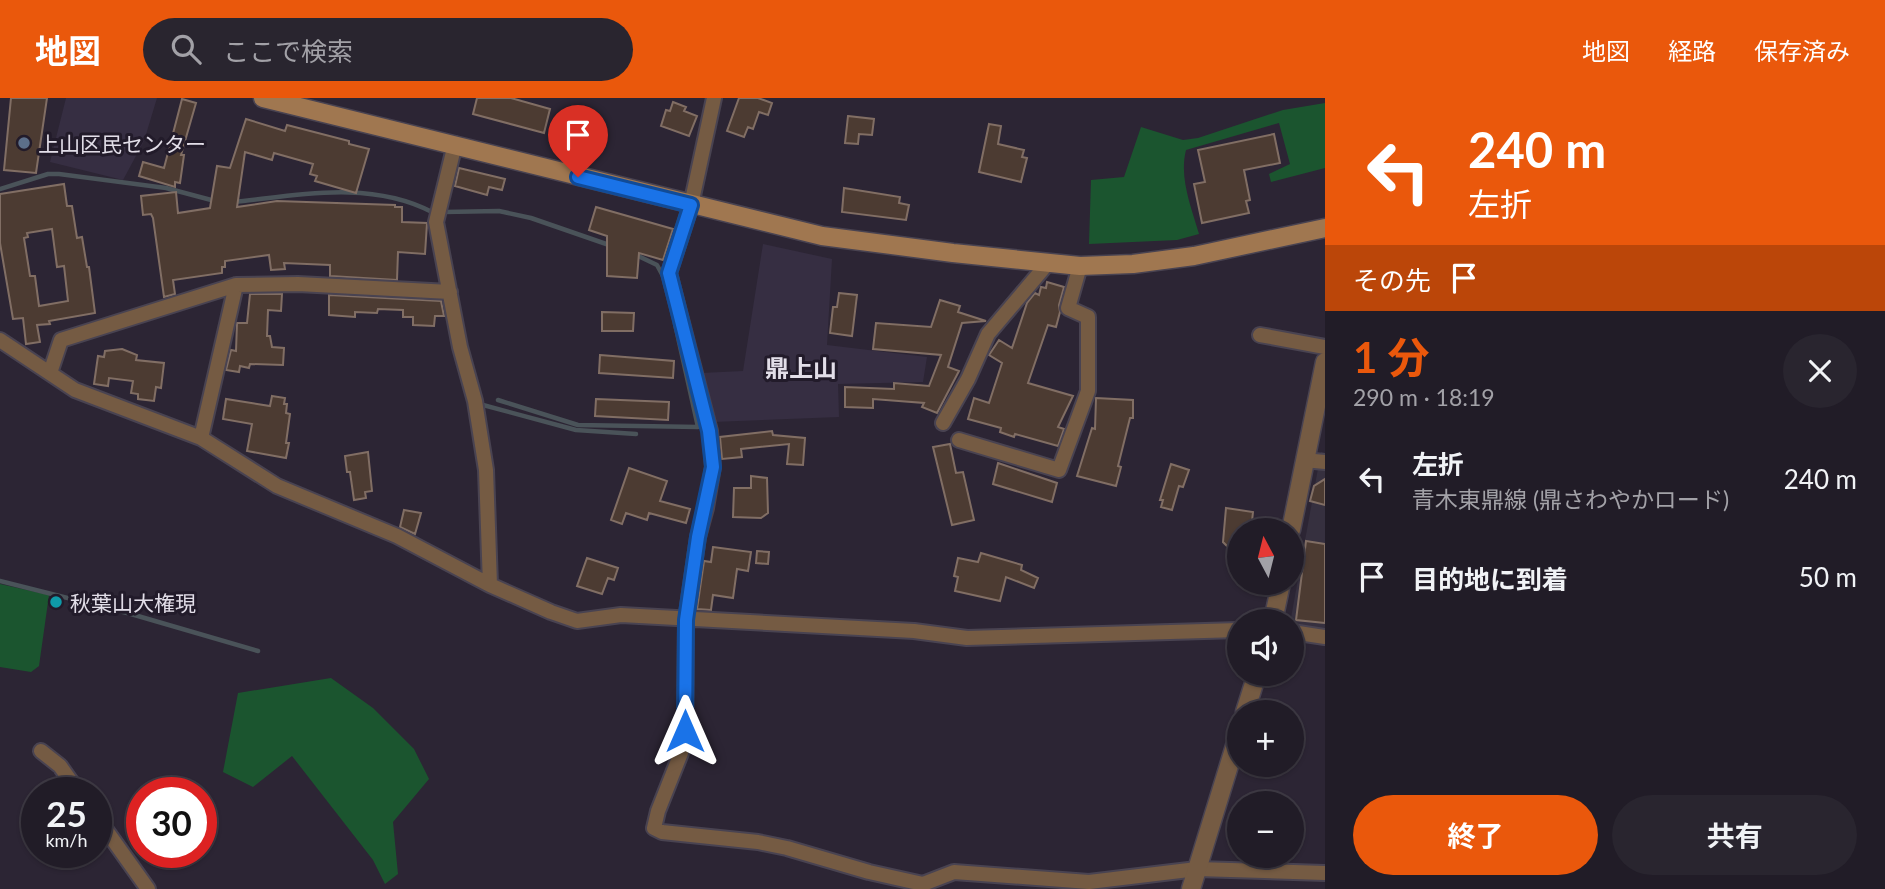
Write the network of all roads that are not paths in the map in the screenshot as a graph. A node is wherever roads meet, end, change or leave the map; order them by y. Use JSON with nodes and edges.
{"nodes":[{"id":1,"x":263,"y":98,"type":"edge"},
{"id":2,"x":714,"y":98,"type":"edge"},
{"id":3,"x":455,"y":144,"type":"junction"},
{"id":4,"x":691,"y":205,"type":"junction"},
{"id":5,"x":1325,"y":228,"type":"edge"},
{"id":6,"x":1048,"y":263,"type":"junction"},
{"id":7,"x":1080,"y":266,"type":"junction"},
{"id":8,"x":236,"y":285,"type":"junction"},
{"id":9,"x":450,"y":292,"type":"junction"},
{"id":10,"x":1260,"y":335,"type":"dead end"},
{"id":11,"x":0,"y":340,"type":"edge"},
{"id":12,"x":1325,"y":347,"type":"edge"},
{"id":13,"x":1325,"y":362,"type":"edge"},
{"id":14,"x":50,"y":373,"type":"junction"},
{"id":15,"x":943,"y":424,"type":"dead end"},
{"id":16,"x":201,"y":438,"type":"junction"},
{"id":17,"x":959,"y":440,"type":"dead end"},
{"id":18,"x":1304,"y":460,"type":"junction"},
{"id":19,"x":1325,"y":462,"type":"edge"},
{"id":20,"x":1293,"y":518,"type":"edge"},
{"id":21,"x":490,"y":585,"type":"junction"},
{"id":22,"x":686,"y":620,"type":"junction"},
{"id":23,"x":1227,"y":631,"type":"edge"},
{"id":24,"x":1304,"y":634,"type":"edge"},
{"id":25,"x":1325,"y":637,"type":"edge"},
{"id":26,"x":41,"y":751,"type":"dead end"},
{"id":27,"x":1227,"y":772,"type":"edge"},
{"id":28,"x":68,"y":777,"type":"edge"},
{"id":29,"x":112,"y":838,"type":"edge"},
{"id":30,"x":1197,"y":869,"type":"junction"},
{"id":31,"x":1325,"y":873,"type":"edge"},
{"id":32,"x":149,"y":889,"type":"edge"},
{"id":33,"x":1191,"y":889,"type":"edge"}],
"edges":[{"from":1,"to":3,"type":"main road"},
{"from":2,"to":4,"type":"street"},
{"from":3,"to":4,"type":"main road"},
{"from":3,"to":9,"type":"street"},
{"from":4,"to":6,"type":"main road"},
{"from":4,"to":22,"type":"street"},
{"from":5,"to":7,"type":"main road"},
{"from":6,"to":7,"type":"main road"},
{"from":6,"to":15,"type":"street"},
{"from":7,"to":17,"type":"street"},
{"from":8,"to":9,"type":"street"},
{"from":8,"to":14,"type":"street"},
{"from":8,"to":16,"type":"street"},
{"from":9,"to":21,"type":"street"},
{"from":10,"to":12,"type":"street"},
{"from":11,"to":14,"type":"street"},
{"from":13,"to":18,"type":"street"},
{"from":14,"to":16,"type":"street"},
{"from":16,"to":21,"type":"street"},
{"from":18,"to":19,"type":"street"},
{"from":18,"to":20,"type":"street"},
{"from":21,"to":22,"type":"street"},
{"from":22,"to":23,"type":"street"},
{"from":22,"to":30,"type":"street"},
{"from":24,"to":25,"type":"street"},
{"from":26,"to":28,"type":"street"},
{"from":27,"to":30,"type":"street"},
{"from":29,"to":32,"type":"street"},
{"from":30,"to":31,"type":"street"},
{"from":30,"to":33,"type":"street"}]}
